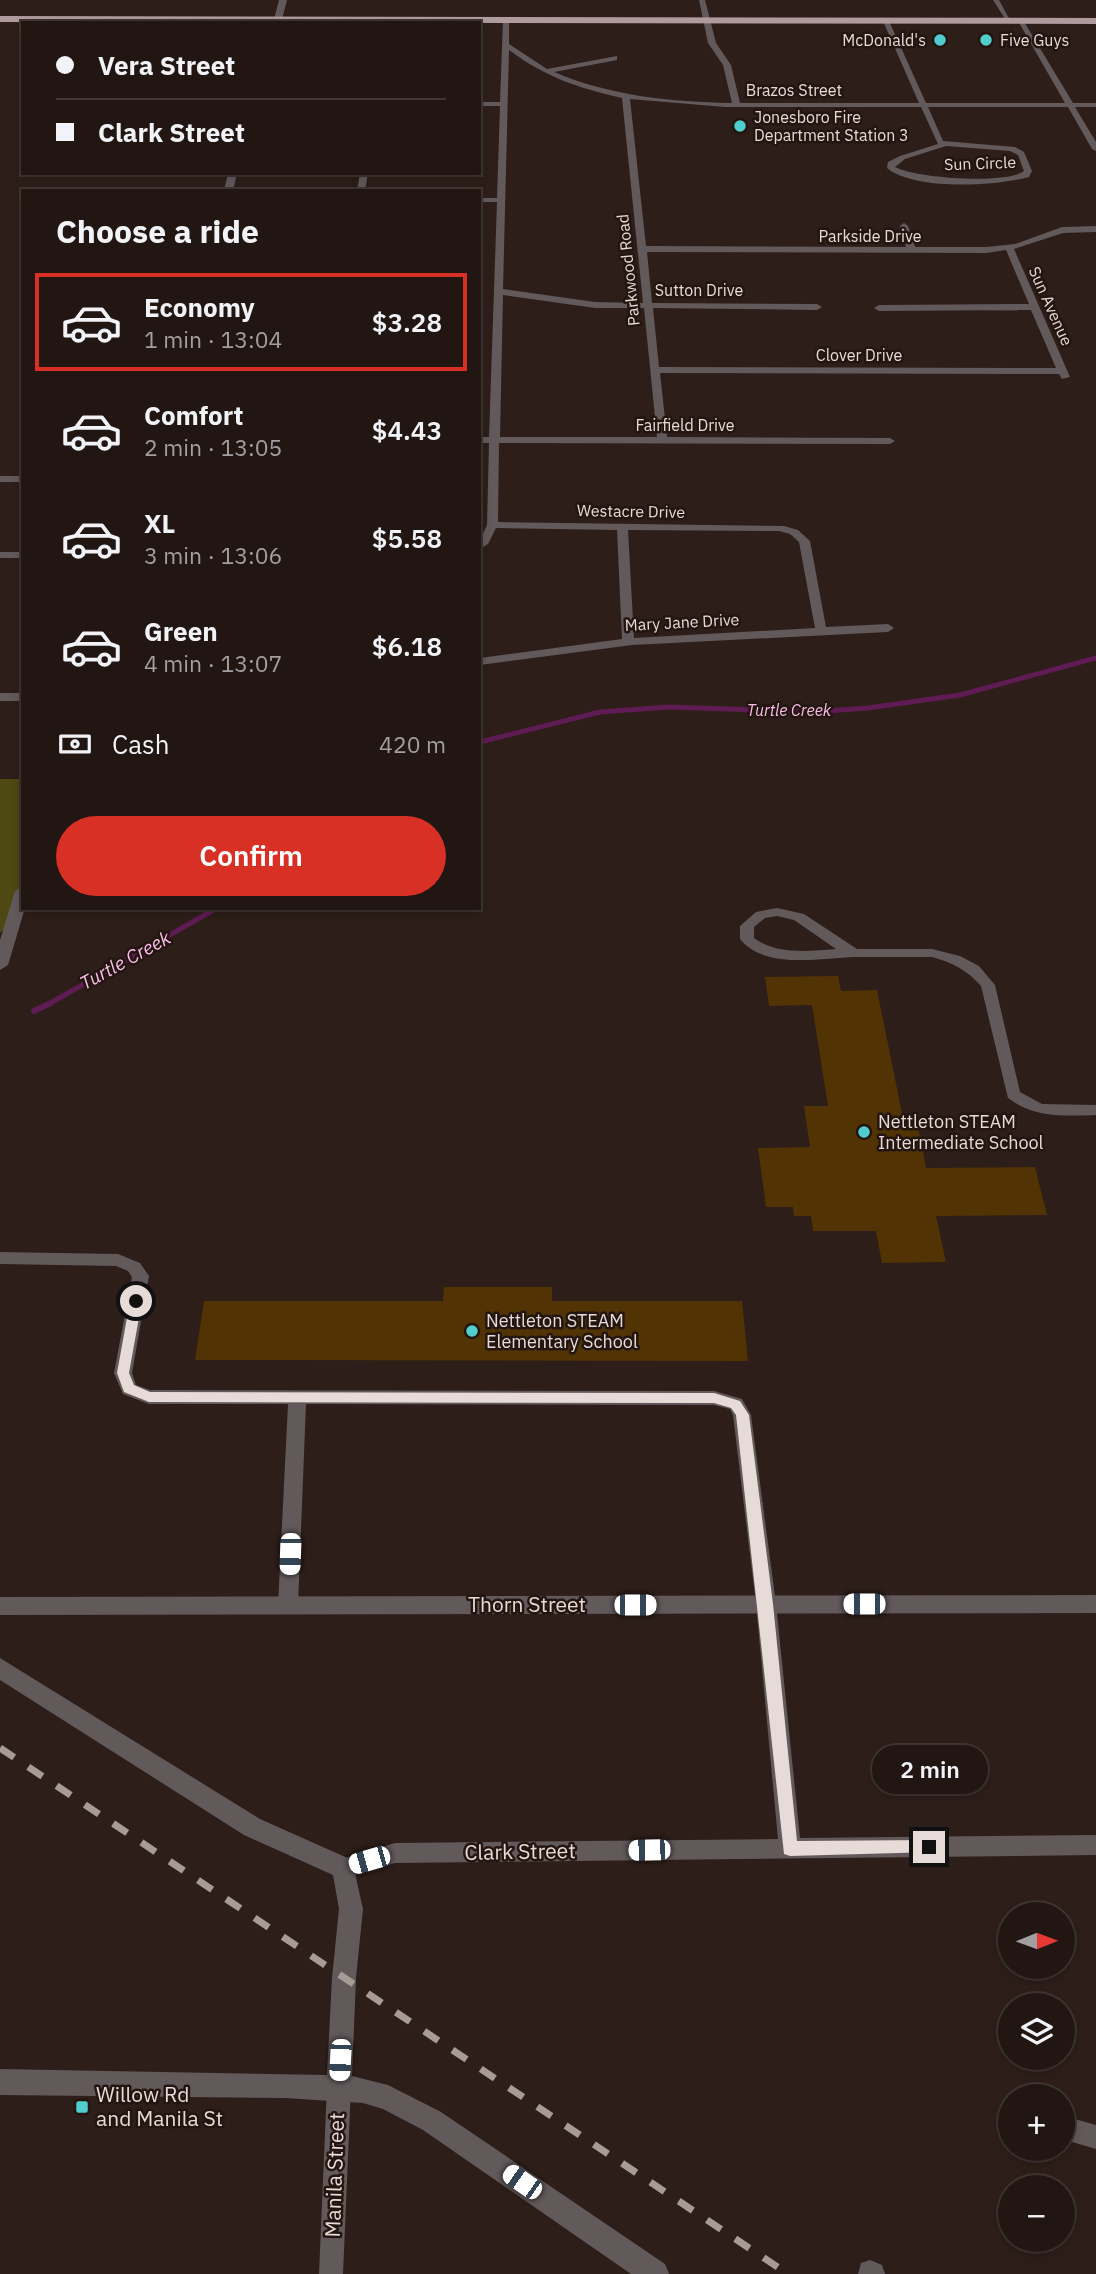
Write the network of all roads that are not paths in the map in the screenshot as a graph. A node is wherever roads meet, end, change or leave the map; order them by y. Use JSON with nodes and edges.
{"nodes":[{"id":1,"x":702,"y":0,"type":"edge"},
{"id":2,"x":996,"y":0,"type":"edge"},
{"id":3,"x":282,"y":4,"type":"edge"},
{"id":4,"x":0,"y":19,"type":"edge"},
{"id":5,"x":238,"y":19,"type":"junction"},
{"id":6,"x":315,"y":20,"type":"junction"},
{"id":7,"x":506,"y":20,"type":"junction"},
{"id":8,"x":706,"y":20,"type":"junction"},
{"id":9,"x":246,"y":21,"type":"edge"},
{"id":10,"x":277,"y":21,"type":"edge"},
{"id":11,"x":311,"y":21,"type":"edge"},
{"id":12,"x":391,"y":21,"type":"edge"},
{"id":13,"x":886,"y":21,"type":"junction"},
{"id":14,"x":1009,"y":21,"type":"junction"},
{"id":15,"x":1021,"y":21,"type":"junction"},
{"id":16,"x":1096,"y":22,"type":"edge"},
{"id":17,"x":505,"y":44,"type":"junction"},
{"id":18,"x":614,"y":58,"type":"dead end"},
{"id":19,"x":545,"y":72,"type":"junction"},
{"id":20,"x":626,"y":96,"type":"junction"},
{"id":21,"x":481,"y":104,"type":"edge"},
{"id":22,"x":502,"y":104,"type":"junction"},
{"id":23,"x":736,"y":104,"type":"junction"},
{"id":24,"x":924,"y":105,"type":"junction"},
{"id":25,"x":1070,"y":105,"type":"junction"},
{"id":26,"x":1096,"y":105,"type":"edge"},
{"id":27,"x":945,"y":144,"type":"junction"},
{"id":28,"x":1096,"y":149,"type":"edge"},
{"id":29,"x":481,"y":200,"type":"edge"},
{"id":30,"x":499,"y":201,"type":"junction"},
{"id":31,"x":904,"y":226,"type":"dead end"},
{"id":32,"x":1096,"y":229,"type":"edge"},
{"id":33,"x":1009,"y":248,"type":"junction"},
{"id":34,"x":641,"y":249,"type":"junction"},
{"id":35,"x":911,"y":250,"type":"junction"},
{"id":36,"x":497,"y":291,"type":"junction"},
{"id":37,"x":648,"y":306,"type":"junction"},
{"id":38,"x":817,"y":307,"type":"dead end"},
{"id":39,"x":1035,"y":307,"type":"junction"},
{"id":40,"x":878,"y":309,"type":"dead end"},
{"id":41,"x":655,"y":370,"type":"junction"},
{"id":42,"x":1064,"y":374,"type":"joint"},
{"id":43,"x":481,"y":440,"type":"edge"},
{"id":44,"x":492,"y":440,"type":"junction"},
{"id":45,"x":662,"y":441,"type":"junction"},
{"id":46,"x":890,"y":441,"type":"dead end"},
{"id":47,"x":0,"y":479,"type":"edge"},
{"id":48,"x":21,"y":479,"type":"edge"},
{"id":49,"x":492,"y":525,"type":"junction"},
{"id":50,"x":622,"y":527,"type":"junction"},
{"id":51,"x":481,"y":545,"type":"edge"},
{"id":52,"x":0,"y":555,"type":"edge"},
{"id":53,"x":21,"y":555,"type":"edge"},
{"id":54,"x":888,"y":628,"type":"dead end"},
{"id":55,"x":821,"y":631,"type":"junction"},
{"id":56,"x":628,"y":641,"type":"junction"},
{"id":57,"x":481,"y":662,"type":"edge"},
{"id":58,"x":0,"y":697,"type":"edge"},
{"id":59,"x":21,"y":697,"type":"edge"},
{"id":60,"x":21,"y":897,"type":"edge"},
{"id":61,"x":855,"y":953,"type":"junction"},
{"id":62,"x":0,"y":965,"type":"edge"},
{"id":63,"x":1096,"y":1110,"type":"edge"},
{"id":64,"x":0,"y":1258,"type":"edge"},
{"id":65,"x":297,"y":1399,"type":"junction"},
{"id":66,"x":766,"y":1604,"type":"junction"},
{"id":67,"x":1096,"y":1604,"type":"edge"},
{"id":68,"x":288,"y":1605,"type":"junction"},
{"id":69,"x":0,"y":1606,"type":"edge"},
{"id":70,"x":0,"y":1668,"type":"edge"},
{"id":71,"x":1096,"y":1845,"type":"edge"},
{"id":72,"x":790,"y":1849,"type":"junction"},
{"id":73,"x":344,"y":1868,"type":"junction"},
{"id":74,"x":0,"y":2081,"type":"edge"},
{"id":75,"x":339,"y":2087,"type":"junction"},
{"id":76,"x":1075,"y":2131,"type":"edge"},
{"id":77,"x":1096,"y":2137,"type":"edge"},
{"id":78,"x":331,"y":2274,"type":"edge"},
{"id":79,"x":655,"y":2274,"type":"edge"}],
"edges":[{"from":1,"to":8,"type":"street"},
{"from":2,"to":14,"type":"street"},
{"from":3,"to":5,"type":"highway"},
{"from":3,"to":6,"type":"highway"},
{"from":3,"to":10,"type":"street"},
{"from":4,"to":5,"type":"highway"},
{"from":5,"to":9,"type":"highway"},
{"from":5,"to":10,"type":"highway"},
{"from":6,"to":10,"type":"highway"},
{"from":6,"to":11,"type":"highway"},
{"from":6,"to":12,"type":"highway"},
{"from":7,"to":8,"type":"highway"},
{"from":7,"to":12,"type":"highway"},
{"from":7,"to":17,"type":"street"},
{"from":8,"to":13,"type":"highway"},
{"from":8,"to":23,"type":"street"},
{"from":13,"to":14,"type":"highway"},
{"from":13,"to":24,"type":"street"},
{"from":14,"to":15,"type":"highway"},
{"from":15,"to":16,"type":"highway"},
{"from":15,"to":25,"type":"street"},
{"from":17,"to":19,"type":"street","name":"Brazos Street"},
{"from":17,"to":22,"type":"street"},
{"from":18,"to":19,"type":"street"},
{"from":19,"to":20,"type":"street","name":"Brazos Street"},
{"from":20,"to":23,"type":"street","name":"Brazos Street"},
{"from":20,"to":34,"type":"street","name":"Parkwood Road"},
{"from":21,"to":22,"type":"street"},
{"from":22,"to":30,"type":"street"},
{"from":23,"to":24,"type":"street","name":"Brazos Street"},
{"from":24,"to":25,"type":"street","name":"Brazos Street"},
{"from":24,"to":27,"type":"street"},
{"from":25,"to":26,"type":"street","name":"Brazos Street"},
{"from":25,"to":28,"type":"street"},
{"from":27,"to":27,"type":"street","name":"Sun Circle"},
{"from":29,"to":30,"type":"street"},
{"from":30,"to":36,"type":"street"},
{"from":31,"to":35,"type":"street"},
{"from":32,"to":33,"type":"street","name":"Parkside Drive"},
{"from":33,"to":35,"type":"street","name":"Parkside Drive"},
{"from":33,"to":39,"type":"street","name":"Sun Avenue"},
{"from":34,"to":35,"type":"street","name":"Parkside Drive"},
{"from":34,"to":37,"type":"street","name":"Parkwood Road"},
{"from":36,"to":37,"type":"street","name":"Sutton Drive"},
{"from":36,"to":44,"type":"street"},
{"from":37,"to":38,"type":"street","name":"Sutton Drive"},
{"from":37,"to":41,"type":"street","name":"Parkwood Road"},
{"from":39,"to":40,"type":"street"},
{"from":39,"to":42,"type":"street","name":"Sun Avenue"},
{"from":41,"to":42,"type":"street","name":"Clover Drive"},
{"from":41,"to":45,"type":"street","name":"Parkwood Road"},
{"from":43,"to":44,"type":"street","name":"Fairfield Drive"},
{"from":44,"to":45,"type":"street","name":"Fairfield Drive"},
{"from":44,"to":49,"type":"street"},
{"from":45,"to":46,"type":"street","name":"Fairfield Drive"},
{"from":47,"to":48,"type":"street"},
{"from":49,"to":50,"type":"street","name":"Westacre Drive"},
{"from":49,"to":51,"type":"street"},
{"from":50,"to":55,"type":"street","name":"Westacre Drive"},
{"from":50,"to":56,"type":"street"},
{"from":52,"to":53,"type":"street"},
{"from":54,"to":55,"type":"street","name":"Mary Jane Drive"},
{"from":55,"to":56,"type":"street","name":"Mary Jane Drive"},
{"from":56,"to":57,"type":"street","name":"Mary Jane Drive"},
{"from":58,"to":59,"type":"street"},
{"from":60,"to":62,"type":"street"},
{"from":61,"to":61,"type":"street"},
{"from":61,"to":63,"type":"street"},
{"from":64,"to":65,"type":"street"},
{"from":65,"to":66,"type":"street"},
{"from":65,"to":68,"type":"street"},
{"from":66,"to":67,"type":"street","name":"Thorn Street"},
{"from":66,"to":68,"type":"street","name":"Thorn Street"},
{"from":66,"to":72,"type":"street"},
{"from":68,"to":69,"type":"street","name":"Thorn Street"},
{"from":70,"to":73,"type":"street"},
{"from":71,"to":72,"type":"street","name":"Clark Street"},
{"from":72,"to":73,"type":"street","name":"Clark Street"},
{"from":73,"to":75,"type":"street","name":"Manila Street"},
{"from":74,"to":75,"type":"street"},
{"from":75,"to":78,"type":"street","name":"Manila Street"},
{"from":75,"to":79,"type":"street"},
{"from":76,"to":77,"type":"street"}]}
